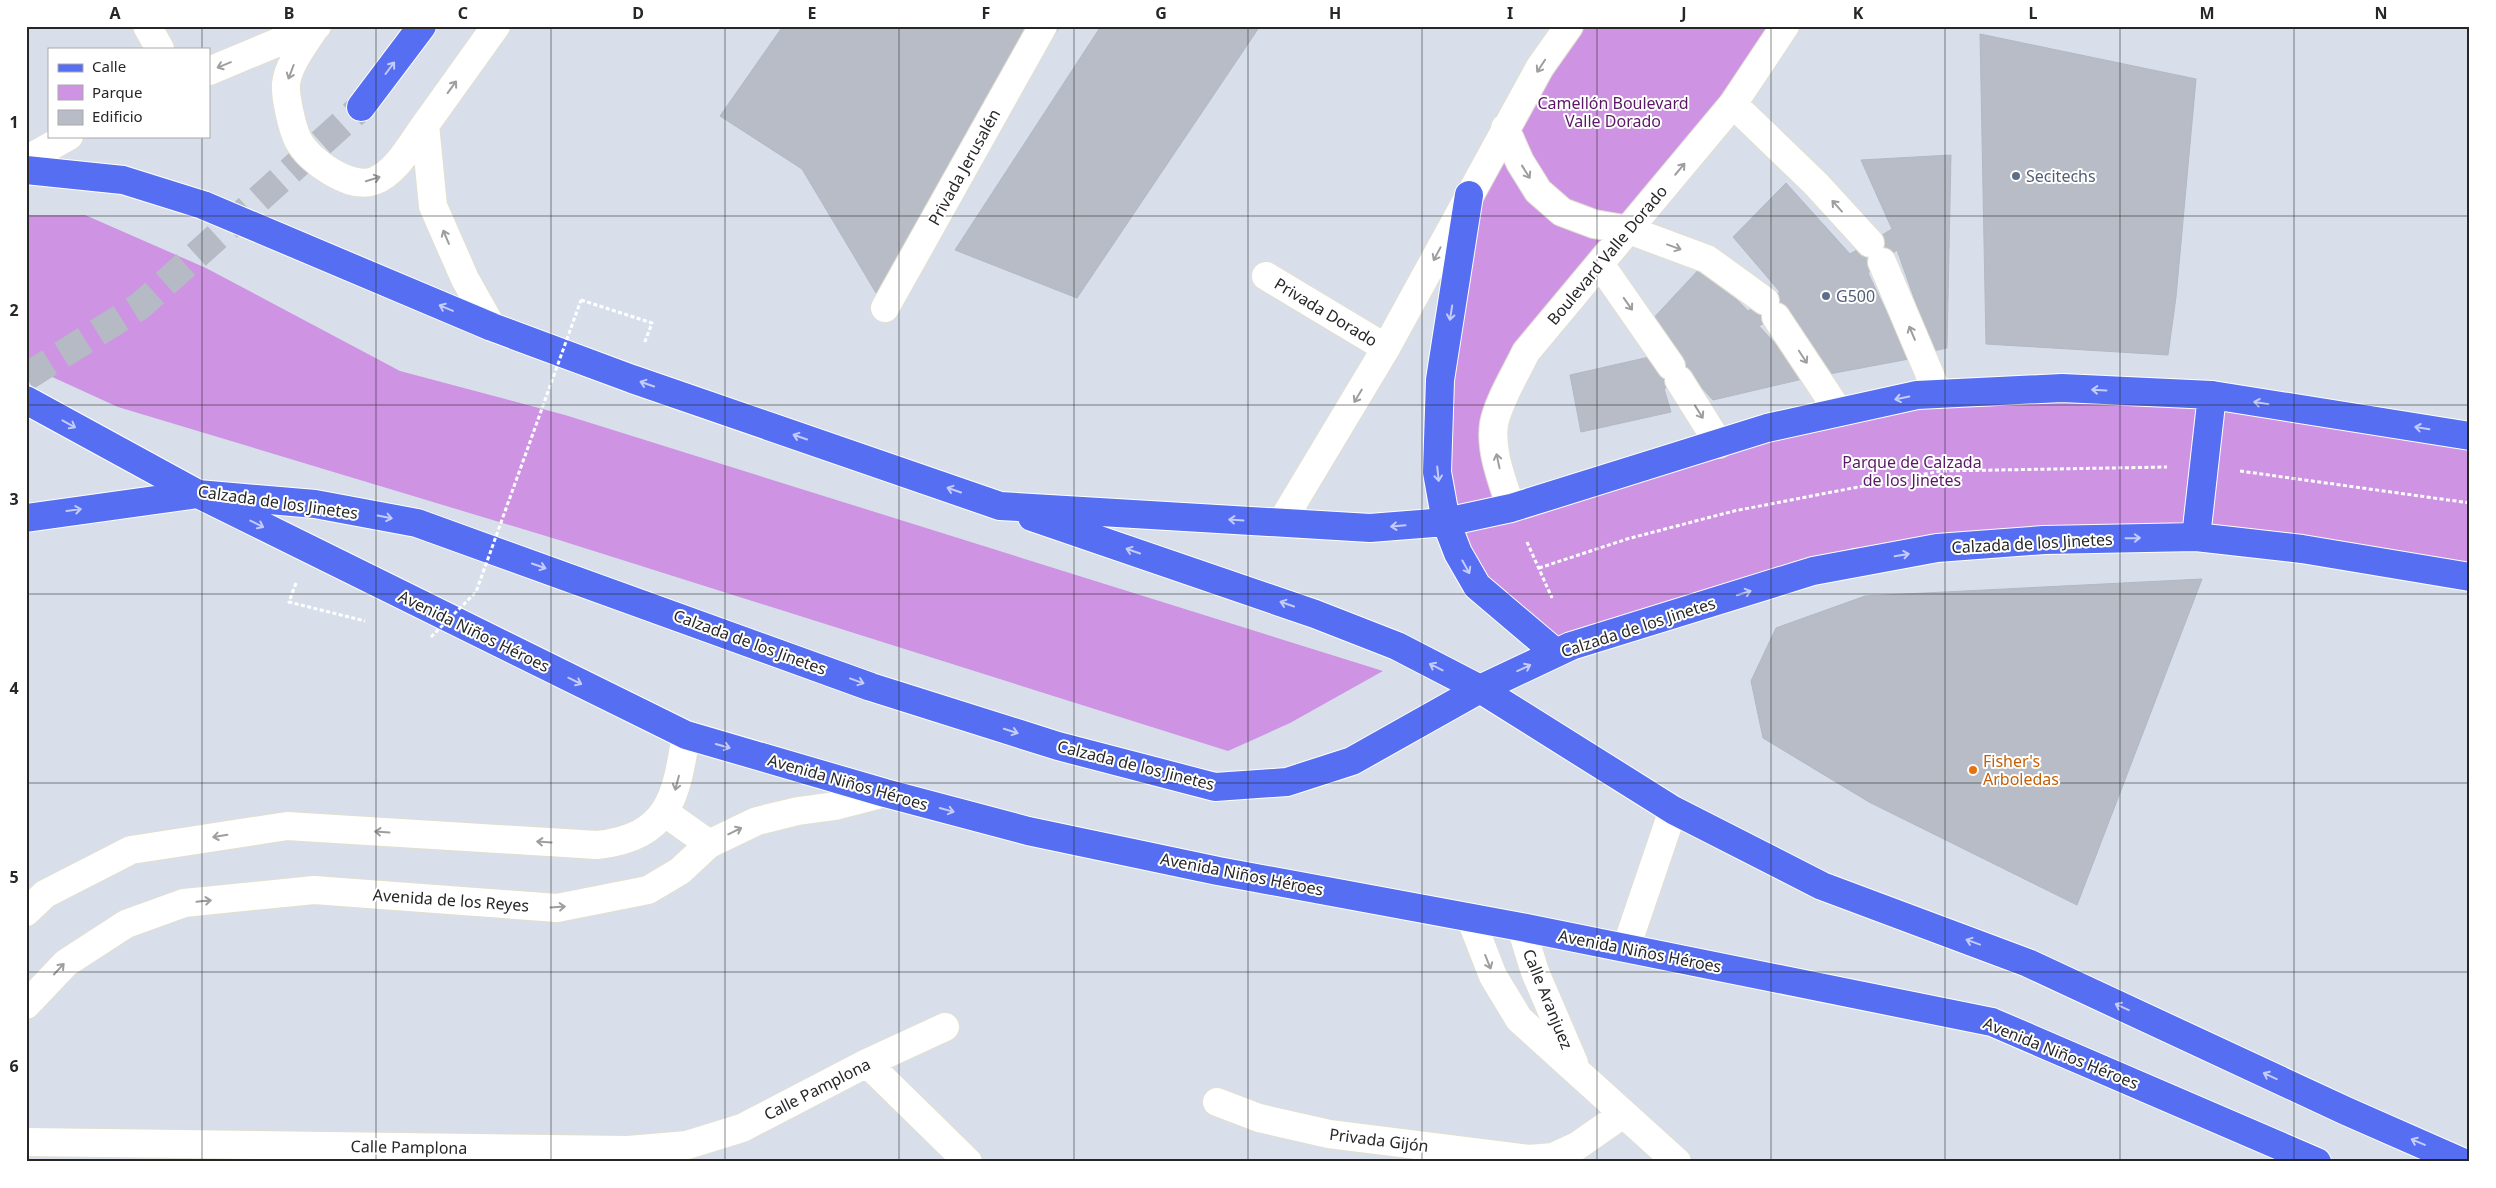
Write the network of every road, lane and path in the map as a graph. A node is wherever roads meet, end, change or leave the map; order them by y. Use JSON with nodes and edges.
{"nodes":[{"id":1,"x":148,"y":26,"type":"edge"},
{"id":2,"x":422,"y":26,"type":"edge"},
{"id":3,"x":496,"y":26,"type":"edge"},
{"id":4,"x":1043,"y":26,"type":"edge"},
{"id":5,"x":1569,"y":26,"type":"edge"},
{"id":6,"x":1786,"y":26,"type":"edge"},
{"id":7,"x":316,"y":28,"type":"edge"},
{"id":8,"x":159,"y":48,"type":"edge"},
{"id":9,"x":210,"y":71,"type":"edge"},
{"id":10,"x":1733,"y":104,"type":"junction"},
{"id":11,"x":361,"y":107,"type":"tunnel mouth"},
{"id":12,"x":425,"y":125,"type":"junction"},
{"id":13,"x":1505,"y":128,"type":"junction"},
{"id":14,"x":65,"y":138,"type":"edge"},
{"id":15,"x":26,"y":160,"type":"edge"},
{"id":16,"x":26,"y":170,"type":"edge"},
{"id":17,"x":1469,"y":196,"type":"junction"},
{"id":18,"x":1629,"y":230,"type":"junction"},
{"id":19,"x":1600,"y":264,"type":"junction"},
{"id":20,"x":1266,"y":276,"type":"dead end"},
{"id":21,"x":885,"y":308,"type":"dead end"},
{"id":22,"x":652,"y":323,"type":"dead end"},
{"id":23,"x":492,"y":327,"type":"junction"},
{"id":24,"x":1386,"y":348,"type":"junction"},
{"id":25,"x":1938,"y":394,"type":"junction"},
{"id":26,"x":2212,"y":395,"type":"junction"},
{"id":27,"x":26,"y":400,"type":"edge"},
{"id":28,"x":1839,"y":412,"type":"junction"},
{"id":29,"x":2470,"y":436,"type":"edge"},
{"id":30,"x":1718,"y":444,"type":"junction"},
{"id":31,"x":2204,"y":469,"type":"junction"},
{"id":32,"x":198,"y":494,"type":"junction"},
{"id":33,"x":2470,"y":503,"type":"edge"},
{"id":34,"x":1000,"y":506,"type":"junction"},
{"id":35,"x":1512,"y":508,"type":"junction"},
{"id":36,"x":26,"y":518,"type":"edge"},
{"id":37,"x":1446,"y":522,"type":"junction"},
{"id":38,"x":1281,"y":523,"type":"junction"},
{"id":39,"x":2196,"y":537,"type":"junction"},
{"id":40,"x":1539,"y":568,"type":"dead end"},
{"id":41,"x":2470,"y":577,"type":"edge"},
{"id":42,"x":289,"y":602,"type":"dead end"},
{"id":43,"x":374,"y":623,"type":"dead end"},
{"id":44,"x":422,"y":634,"type":"dead end"},
{"id":45,"x":1556,"y":653,"type":"junction"},
{"id":46,"x":1480,"y":688,"type":"junction"},
{"id":47,"x":686,"y":735,"type":"junction"},
{"id":48,"x":885,"y":794,"type":"junction"},
{"id":49,"x":1673,"y":810,"type":"junction"},
{"id":50,"x":664,"y":812,"type":"junction"},
{"id":51,"x":709,"y":844,"type":"junction"},
{"id":52,"x":32,"y":896,"type":"edge"},
{"id":53,"x":1470,"y":917,"type":"junction"},
{"id":54,"x":1521,"y":927,"type":"junction"},
{"id":55,"x":1626,"y":948,"type":"junction"},
{"id":56,"x":26,"y":1005,"type":"edge"},
{"id":57,"x":946,"y":1028,"type":"dead end"},
{"id":58,"x":867,"y":1063,"type":"junction"},
{"id":59,"x":1578,"y":1071,"type":"junction"},
{"id":60,"x":1217,"y":1102,"type":"dead end"},
{"id":61,"x":1623,"y":1114,"type":"junction"},
{"id":62,"x":26,"y":1142,"type":"edge"},
{"id":63,"x":968,"y":1162,"type":"edge"},
{"id":64,"x":1676,"y":1162,"type":"edge"},
{"id":65,"x":2317,"y":1162,"type":"edge"},
{"id":66,"x":2462,"y":1162,"type":"edge"}],
"edges":[{"from":1,"to":8,"type":"street"},
{"from":11,"to":2,"type":"main road","one_way":true},
{"from":12,"to":3,"type":"street","one_way":true},
{"from":4,"to":21,"type":"street","name":"Privada Jerusalén"},
{"from":5,"to":13,"type":"street","one_way":true},
{"from":6,"to":10,"type":"street","name":"Boulevard Valle Dorado"},
{"from":7,"to":9,"type":"street","one_way":true},
{"from":7,"to":12,"type":"street","one_way":true},
{"from":18,"to":10,"type":"street","name":"Boulevard Valle Dorado","one_way":true},
{"from":25,"to":10,"type":"street","one_way":true},
{"from":23,"to":12,"type":"street","one_way":true},
{"from":13,"to":17,"type":"street"},
{"from":13,"to":18,"type":"street","one_way":true},
{"from":14,"to":15,"type":"street"},
{"from":23,"to":16,"type":"main road","one_way":true},
{"from":17,"to":24,"type":"street","one_way":true},
{"from":17,"to":37,"type":"main road","one_way":true},
{"from":18,"to":19,"type":"street","name":"Boulevard Valle Dorado"},
{"from":18,"to":28,"type":"street","one_way":true},
{"from":19,"to":30,"type":"street","one_way":true},
{"from":35,"to":19,"type":"street","name":"Boulevard Valle Dorado","one_way":true},
{"from":20,"to":24,"type":"street","name":"Privada Dorado"},
{"from":22,"to":44,"type":"path","bridge":true},
{"from":34,"to":23,"type":"main road","one_way":true},
{"from":24,"to":38,"type":"street","one_way":true},
{"from":26,"to":25,"type":"main road","one_way":true},
{"from":25,"to":28,"type":"main road","one_way":true},
{"from":29,"to":26,"type":"main road","one_way":true},
{"from":26,"to":31,"type":"main road"},
{"from":27,"to":32,"type":"main road","name":"Calzada de los Jinetes","one_way":true},
{"from":28,"to":30,"type":"main road"},
{"from":30,"to":35,"type":"main road"},
{"from":31,"to":33,"type":"path"},
{"from":31,"to":39,"type":"main road"},
{"from":31,"to":40,"type":"path"},
{"from":36,"to":32,"type":"main road","one_way":true},
{"from":32,"to":46,"type":"main road","name":"Calzada de los Jinetes","one_way":true},
{"from":32,"to":47,"type":"main road","name":"Avenida Niños Héroes","one_way":true},
{"from":38,"to":34,"type":"main road","one_way":true},
{"from":46,"to":34,"type":"main road","one_way":true},
{"from":35,"to":37,"type":"main road"},
{"from":37,"to":38,"type":"main road","one_way":true},
{"from":37,"to":45,"type":"main road","one_way":true},
{"from":39,"to":41,"type":"main road","name":"Calzada de los Jinetes"},
{"from":45,"to":39,"type":"main road","name":"Calzada de los Jinetes","one_way":true},
{"from":42,"to":43,"type":"path"},
{"from":46,"to":45,"type":"main road","name":"Calzada de los Jinetes","one_way":true},
{"from":46,"to":49,"type":"main road"},
{"from":47,"to":48,"type":"main road","name":"Avenida Niños Héroes","one_way":true},
{"from":47,"to":50,"type":"street","one_way":true},
{"from":51,"to":48,"type":"street","name":"Avenida de los Reyes","one_way":true},
{"from":48,"to":53,"type":"main road","name":"Avenida Niños Héroes","one_way":true},
{"from":49,"to":55,"type":"street"},
{"from":66,"to":49,"type":"main road","one_way":true},
{"from":50,"to":51,"type":"street"},
{"from":50,"to":52,"type":"street","one_way":true},
{"from":56,"to":51,"type":"street","name":"Avenida de los Reyes","one_way":true},
{"from":53,"to":54,"type":"main road","name":"Avenida Niños Héroes"},
{"from":53,"to":59,"type":"street","name":"Calle Aranjuez","one_way":true},
{"from":54,"to":55,"type":"main road","name":"Avenida Niños Héroes"},
{"from":54,"to":59,"type":"street","name":"Calle Aranjuez"},
{"from":55,"to":65,"type":"main road","name":"Avenida Niños Héroes"},
{"from":57,"to":58,"type":"street","name":"Calle Pamplona"},
{"from":58,"to":62,"type":"street","name":"Calle Pamplona"},
{"from":58,"to":63,"type":"street"},
{"from":59,"to":61,"type":"street","name":"Calle Aranjuez"},
{"from":60,"to":61,"type":"street","name":"Privada Gijón"},
{"from":61,"to":64,"type":"street","name":"Calle Aranjuez"}]}
